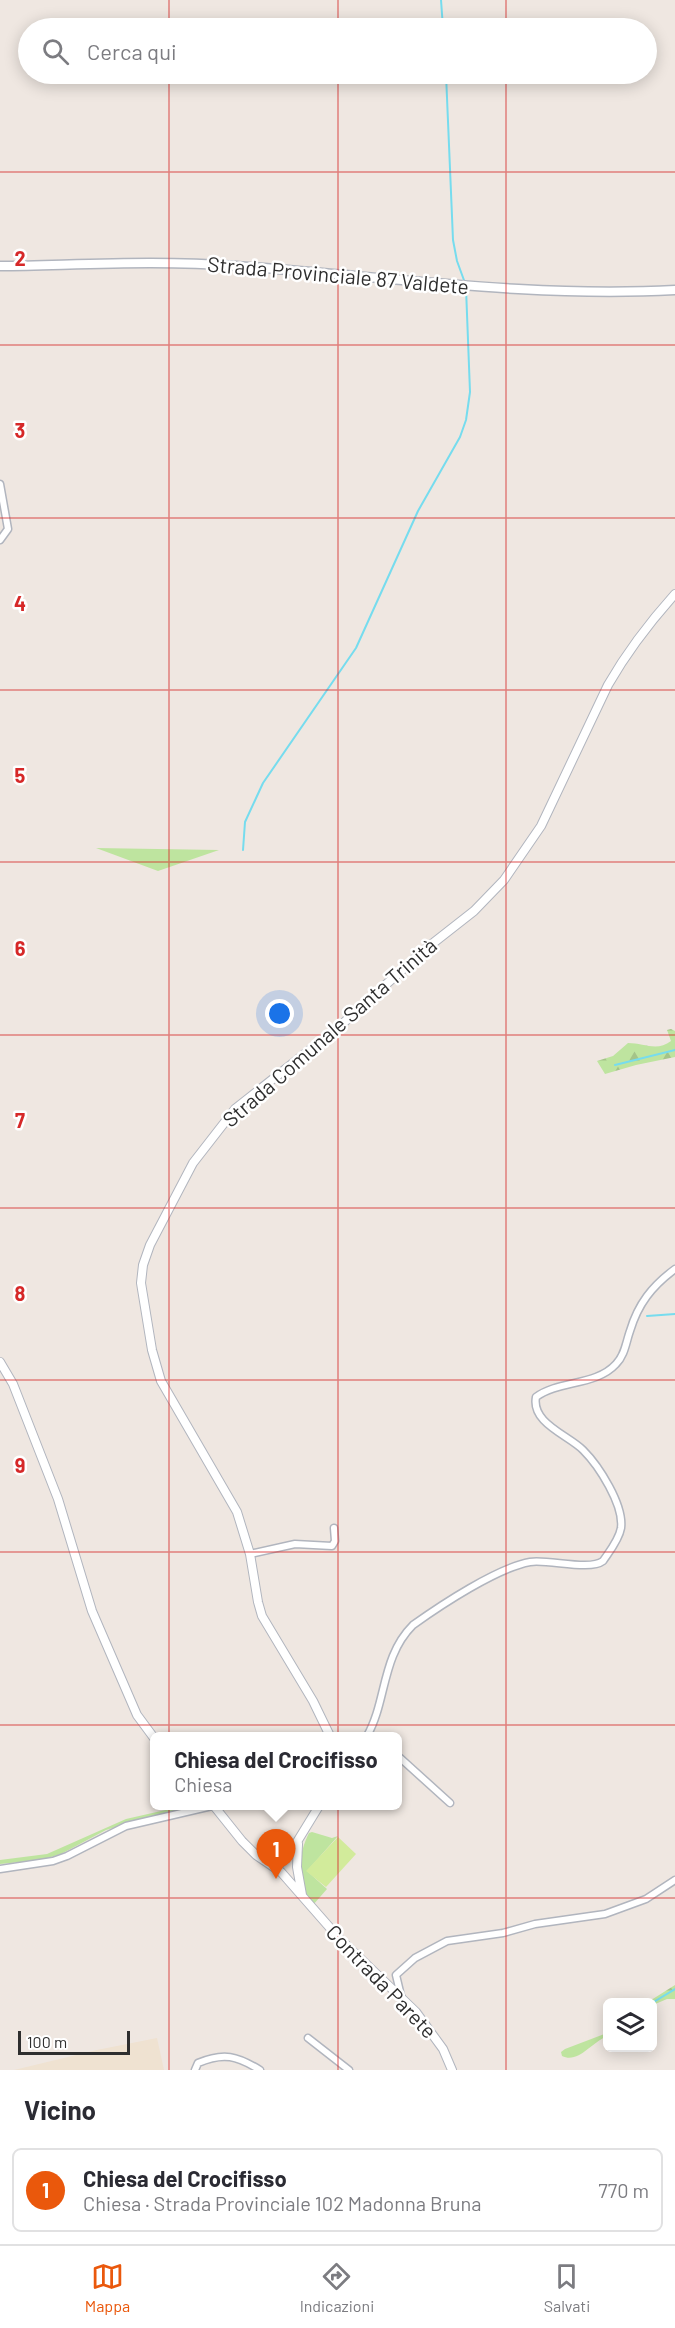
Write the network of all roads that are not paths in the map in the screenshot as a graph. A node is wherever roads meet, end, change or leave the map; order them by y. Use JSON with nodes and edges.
{"nodes":[{"id":1,"x":0,"y":266,"type":"edge"},
{"id":2,"x":675,"y":290,"type":"edge"},
{"id":3,"x":0,"y":484,"type":"edge"},
{"id":4,"x":0,"y":540,"type":"edge"},
{"id":5,"x":675,"y":594,"type":"edge"},
{"id":6,"x":675,"y":1269,"type":"edge"},
{"id":7,"x":0,"y":1362,"type":"edge"},
{"id":8,"x":334,"y":1528,"type":"dead end"},
{"id":9,"x":250,"y":1554,"type":"junction"},
{"id":10,"x":328,"y":1732,"type":"edge"},
{"id":11,"x":370,"y":1732,"type":"edge"},
{"id":12,"x":150,"y":1733,"type":"edge"},
{"id":13,"x":402,"y":1760,"type":"edge"},
{"id":14,"x":450,"y":1803,"type":"dead end"},
{"id":15,"x":196,"y":1810,"type":"edge"},
{"id":16,"x":216,"y":1810,"type":"edge"},
{"id":17,"x":317,"y":1810,"type":"edge"},
{"id":18,"x":298,"y":1843,"type":"junction"},
{"id":19,"x":289,"y":1855,"type":"junction"},
{"id":20,"x":297,"y":1867,"type":"junction"},
{"id":21,"x":275,"y":1868,"type":"junction"},
{"id":22,"x":0,"y":1869,"type":"edge"},
{"id":23,"x":286,"y":1877,"type":"junction"},
{"id":24,"x":675,"y":1880,"type":"edge"},
{"id":25,"x":303,"y":1898,"type":"junction"},
{"id":26,"x":401,"y":1996,"type":"junction"},
{"id":27,"x":308,"y":2038,"type":"dead end"},
{"id":28,"x":195,"y":2070,"type":"edge"},
{"id":29,"x":259,"y":2070,"type":"edge"},
{"id":30,"x":348,"y":2070,"type":"edge"},
{"id":31,"x":452,"y":2070,"type":"edge"}],
"edges":[{"from":1,"to":2,"type":"main road","name":"Strada Provinciale 87 Valdete"},
{"from":3,"to":4,"type":"street"},
{"from":5,"to":9,"type":"street","name":"Strada Comunale Santa Trinità"},
{"from":6,"to":11,"type":"street"},
{"from":7,"to":12,"type":"street"},
{"from":8,"to":9,"type":"street"},
{"from":9,"to":10,"type":"street","name":"Strada Comunale Santa Trinità"},
{"from":13,"to":14,"type":"street"},
{"from":15,"to":22,"type":"street"},
{"from":16,"to":21,"type":"street","name":"Contrada Parete"},
{"from":17,"to":18,"type":"street"},
{"from":18,"to":19,"type":"street"},
{"from":18,"to":20,"type":"street"},
{"from":19,"to":21,"type":"street"},
{"from":19,"to":23,"type":"street"},
{"from":20,"to":23,"type":"street"},
{"from":20,"to":25,"type":"street"},
{"from":21,"to":23,"type":"street","name":"Contrada Parete"},
{"from":23,"to":25,"type":"street","name":"Contrada Parete"},
{"from":24,"to":26,"type":"street"},
{"from":25,"to":26,"type":"street","name":"Contrada Parete"},
{"from":26,"to":31,"type":"street","name":"Contrada Parete"},
{"from":27,"to":30,"type":"street"},
{"from":28,"to":29,"type":"street"}]}
